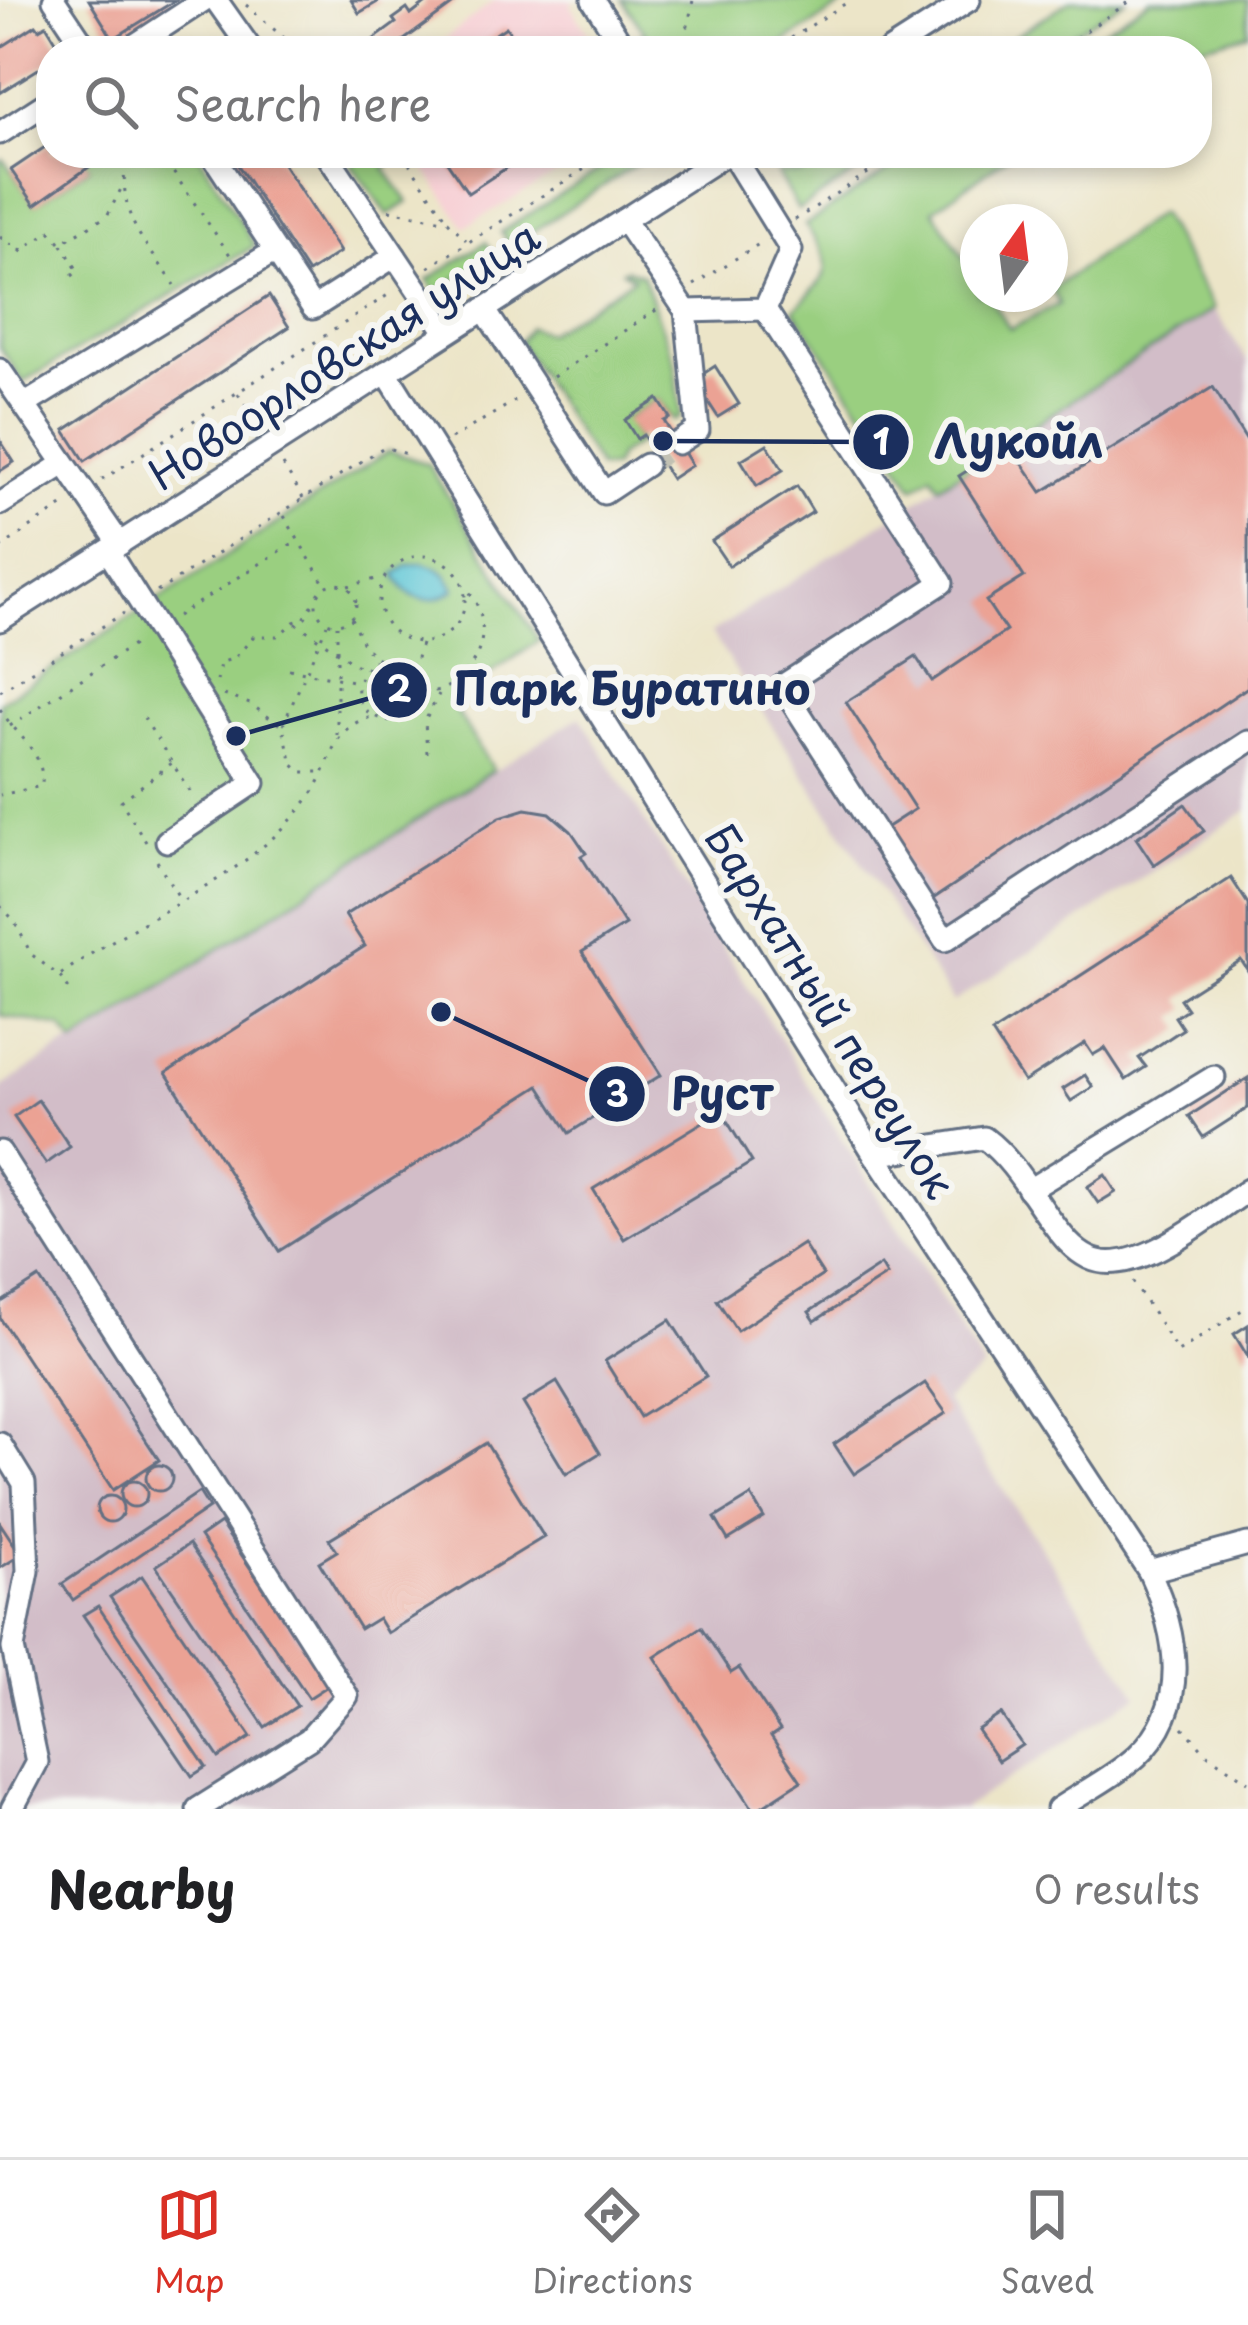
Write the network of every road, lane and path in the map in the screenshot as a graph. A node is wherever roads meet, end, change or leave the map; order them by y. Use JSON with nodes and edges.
{"nodes":[{"id":1,"x":54,"y":0,"type":"edge"},
{"id":2,"x":204,"y":0,"type":"edge"},
{"id":3,"x":216,"y":0,"type":"edge"},
{"id":4,"x":241,"y":0,"type":"edge"},
{"id":5,"x":592,"y":0,"type":"edge"},
{"id":6,"x":693,"y":0,"type":"edge"},
{"id":7,"x":851,"y":0,"type":"edge"},
{"id":8,"x":969,"y":0,"type":"edge"},
{"id":9,"x":1132,"y":0,"type":"edge"},
{"id":10,"x":843,"y":2,"type":"edge"},
{"id":11,"x":78,"y":36,"type":"edge"},
{"id":12,"x":153,"y":36,"type":"edge"},
{"id":13,"x":241,"y":36,"type":"edge"},
{"id":14,"x":282,"y":36,"type":"edge"},
{"id":15,"x":616,"y":36,"type":"edge"},
{"id":16,"x":686,"y":36,"type":"edge"},
{"id":17,"x":793,"y":36,"type":"edge"},
{"id":18,"x":913,"y":36,"type":"edge"},
{"id":19,"x":1078,"y":36,"type":"edge"},
{"id":20,"x":36,"y":110,"type":"edge"},
{"id":21,"x":0,"y":133,"type":"edge"},
{"id":22,"x":124,"y":168,"type":"edge"},
{"id":23,"x":170,"y":168,"type":"edge"},
{"id":24,"x":221,"y":168,"type":"edge"},
{"id":25,"x":337,"y":168,"type":"edge"},
{"id":26,"x":412,"y":168,"type":"edge"},
{"id":27,"x":586,"y":168,"type":"edge"},
{"id":28,"x":688,"y":168,"type":"edge"},
{"id":29,"x":739,"y":168,"type":"edge"},
{"id":30,"x":876,"y":168,"type":"edge"},
{"id":31,"x":122,"y":188,"type":"junction"},
{"id":32,"x":364,"y":206,"type":"junction"},
{"id":33,"x":624,"y":220,"type":"junction"},
{"id":34,"x":448,"y":221,"type":"junction"},
{"id":35,"x":779,"y":231,"type":"junction"},
{"id":36,"x":0,"y":237,"type":"edge"},
{"id":37,"x":467,"y":241,"type":"junction"},
{"id":38,"x":62,"y":243,"type":"junction"},
{"id":39,"x":20,"y":251,"type":"junction"},
{"id":40,"x":275,"y":251,"type":"junction"},
{"id":41,"x":27,"y":255,"type":"dead end"},
{"id":42,"x":395,"y":256,"type":"junction"},
{"id":43,"x":242,"y":272,"type":"junction"},
{"id":44,"x":72,"y":276,"type":"dead end"},
{"id":45,"x":410,"y":280,"type":"junction"},
{"id":46,"x":188,"y":304,"type":"junction"},
{"id":47,"x":681,"y":304,"type":"junction"},
{"id":48,"x":484,"y":309,"type":"junction"},
{"id":49,"x":765,"y":309,"type":"junction"},
{"id":50,"x":446,"y":332,"type":"junction"},
{"id":51,"x":0,"y":370,"type":"edge"},
{"id":52,"x":386,"y":372,"type":"junction"},
{"id":53,"x":536,"y":388,"type":"junction"},
{"id":54,"x":24,"y":405,"type":"junction"},
{"id":55,"x":678,"y":443,"type":"tunnel mouth"},
{"id":56,"x":436,"y":448,"type":"junction"},
{"id":57,"x":64,"y":464,"type":"junction"},
{"id":58,"x":646,"y":465,"type":"tunnel mouth"},
{"id":59,"x":83,"y":492,"type":"junction"},
{"id":60,"x":0,"y":504,"type":"edge"},
{"id":61,"x":283,"y":514,"type":"junction"},
{"id":62,"x":0,"y":548,"type":"edge"},
{"id":63,"x":114,"y":548,"type":"junction"},
{"id":64,"x":384,"y":577,"type":"junction"},
{"id":65,"x":461,"y":581,"type":"junction"},
{"id":66,"x":326,"y":586,"type":"junction"},
{"id":67,"x":347,"y":586,"type":"junction"},
{"id":68,"x":316,"y":599,"type":"junction"},
{"id":69,"x":142,"y":601,"type":"junction"},
{"id":70,"x":351,"y":618,"type":"junction"},
{"id":71,"x":0,"y":620,"type":"edge"},
{"id":72,"x":294,"y":622,"type":"junction"},
{"id":73,"x":328,"y":622,"type":"junction"},
{"id":74,"x":337,"y":623,"type":"junction"},
{"id":75,"x":320,"y":640,"type":"junction"},
{"id":76,"x":422,"y":642,"type":"junction"},
{"id":77,"x":337,"y":652,"type":"junction"},
{"id":78,"x":380,"y":660,"type":"junction"},
{"id":79,"x":414,"y":665,"type":"junction"},
{"id":80,"x":289,"y":669,"type":"dead end"},
{"id":81,"x":363,"y":670,"type":"junction"},
{"id":82,"x":307,"y":671,"type":"junction"},
{"id":83,"x":337,"y":677,"type":"junction"},
{"id":84,"x":358,"y":682,"type":"junction"},
{"id":85,"x":421,"y":684,"type":"junction"},
{"id":86,"x":0,"y":691,"type":"edge"},
{"id":87,"x":440,"y":693,"type":"junction"},
{"id":88,"x":0,"y":709,"type":"edge"},
{"id":89,"x":372,"y":717,"type":"junction"},
{"id":90,"x":144,"y":718,"type":"dead end"},
{"id":91,"x":283,"y":727,"type":"junction"},
{"id":92,"x":337,"y":738,"type":"junction"},
{"id":93,"x":1248,"y":742,"type":"edge"},
{"id":94,"x":427,"y":753,"type":"dead end"},
{"id":95,"x":172,"y":763,"type":"junction"},
{"id":96,"x":322,"y":772,"type":"junction"},
{"id":97,"x":0,"y":795,"type":"edge"},
{"id":98,"x":197,"y":803,"type":"dead end"},
{"id":99,"x":156,"y":847,"type":"junction"},
{"id":100,"x":181,"y":900,"type":"junction"},
{"id":101,"x":0,"y":907,"type":"edge"},
{"id":102,"x":59,"y":976,"type":"junction"},
{"id":103,"x":73,"y":995,"type":"dead end"},
{"id":104,"x":1214,"y":1077,"type":"dead end"},
{"id":105,"x":0,"y":1152,"type":"edge"},
{"id":106,"x":875,"y":1155,"type":"junction"},
{"id":107,"x":1029,"y":1190,"type":"junction"},
{"id":108,"x":1248,"y":1190,"type":"edge"},
{"id":109,"x":1121,"y":1263,"type":"junction"},
{"id":110,"x":1248,"y":1306,"type":"edge"},
{"id":111,"x":0,"y":1444,"type":"edge"},
{"id":112,"x":1248,"y":1544,"type":"edge"},
{"id":113,"x":1149,"y":1571,"type":"junction"},
{"id":114,"x":1181,"y":1726,"type":"dead end"},
{"id":115,"x":1248,"y":1782,"type":"edge"},
{"id":116,"x":12,"y":1809,"type":"edge"},
{"id":117,"x":198,"y":1809,"type":"edge"},
{"id":118,"x":1058,"y":1809,"type":"edge"}],
"edges":[{"from":1,"to":11,"type":"street"},
{"from":2,"to":12,"type":"street"},
{"from":3,"to":13,"type":"street"},
{"from":4,"to":14,"type":"path"},
{"from":5,"to":15,"type":"street"},
{"from":6,"to":16,"type":"path"},
{"from":7,"to":10,"type":"path"},
{"from":8,"to":18,"type":"street"},
{"from":9,"to":19,"type":"path"},
{"from":10,"to":17,"type":"path"},
{"from":20,"to":21,"type":"street"},
{"from":22,"to":31,"type":"path"},
{"from":23,"to":43,"type":"path"},
{"from":24,"to":40,"type":"street"},
{"from":25,"to":32,"type":"street"},
{"from":26,"to":34,"type":"path"},
{"from":27,"to":37,"type":"path"},
{"from":28,"to":33,"type":"street","name":"Новоорловская улица"},
{"from":29,"to":35,"type":"street"},
{"from":30,"to":35,"type":"path"},
{"from":31,"to":38,"type":"path"},
{"from":31,"to":46,"type":"path"},
{"from":32,"to":34,"type":"path"},
{"from":32,"to":42,"type":"street"},
{"from":33,"to":47,"type":"street"},
{"from":33,"to":48,"type":"street","name":"Новоорловская улица"},
{"from":34,"to":37,"type":"path"},
{"from":35,"to":47,"type":"path"},
{"from":35,"to":49,"type":"street"},
{"from":36,"to":39,"type":"path"},
{"from":37,"to":45,"type":"path"},
{"from":38,"to":39,"type":"path"},
{"from":38,"to":44,"type":"path"},
{"from":39,"to":41,"type":"path"},
{"from":40,"to":42,"type":"street"},
{"from":40,"to":43,"type":"street"},
{"from":42,"to":45,"type":"street"},
{"from":43,"to":46,"type":"street"},
{"from":45,"to":50,"type":"street"},
{"from":45,"to":59,"type":"path"},
{"from":46,"to":54,"type":"street"},
{"from":47,"to":49,"type":"street"},
{"from":47,"to":53,"type":"path"},
{"from":47,"to":55,"type":"street"},
{"from":48,"to":50,"type":"street","name":"Новоорловская улица"},
{"from":48,"to":53,"type":"street"},
{"from":49,"to":93,"type":"street"},
{"from":50,"to":52,"type":"street","name":"Новоорловская улица"},
{"from":51,"to":54,"type":"street"},
{"from":52,"to":56,"type":"street","name":"Бархатный переулок"},
{"from":52,"to":63,"type":"street","name":"Новоорловская улица"},
{"from":53,"to":56,"type":"path"},
{"from":53,"to":58,"type":"street"},
{"from":54,"to":57,"type":"street"},
{"from":56,"to":61,"type":"path"},
{"from":56,"to":106,"type":"street","name":"Бархатный переулок"},
{"from":57,"to":59,"type":"street"},
{"from":57,"to":60,"type":"street"},
{"from":59,"to":62,"type":"path"},
{"from":59,"to":63,"type":"street"},
{"from":61,"to":66,"type":"path"},
{"from":61,"to":69,"type":"path"},
{"from":63,"to":69,"type":"street"},
{"from":63,"to":71,"type":"street","name":"Новоорловская улица"},
{"from":64,"to":65,"type":"path"},
{"from":64,"to":67,"type":"path"},
{"from":64,"to":76,"type":"path"},
{"from":65,"to":76,"type":"path"},
{"from":65,"to":87,"type":"path"},
{"from":66,"to":67,"type":"path"},
{"from":66,"to":68,"type":"path"},
{"from":67,"to":70,"type":"path"},
{"from":68,"to":72,"type":"path"},
{"from":68,"to":73,"type":"path"},
{"from":69,"to":86,"type":"path"},
{"from":69,"to":99,"type":"street"},
{"from":70,"to":74,"type":"path"},
{"from":70,"to":78,"type":"path"},
{"from":72,"to":75,"type":"path"},
{"from":72,"to":91,"type":"path"},
{"from":73,"to":74,"type":"path"},
{"from":73,"to":75,"type":"path"},
{"from":74,"to":77,"type":"path"},
{"from":75,"to":77,"type":"path"},
{"from":75,"to":82,"type":"path"},
{"from":76,"to":79,"type":"path"},
{"from":77,"to":81,"type":"path"},
{"from":77,"to":83,"type":"path"},
{"from":78,"to":79,"type":"path"},
{"from":78,"to":81,"type":"path"},
{"from":79,"to":85,"type":"path"},
{"from":80,"to":82,"type":"path"},
{"from":81,"to":84,"type":"path"},
{"from":82,"to":83,"type":"path"},
{"from":82,"to":91,"type":"path"},
{"from":83,"to":84,"type":"path"},
{"from":83,"to":92,"type":"path"},
{"from":84,"to":89,"type":"path"},
{"from":85,"to":87,"type":"path"},
{"from":85,"to":89,"type":"path"},
{"from":87,"to":94,"type":"path"},
{"from":88,"to":97,"type":"path"},
{"from":89,"to":92,"type":"path"},
{"from":90,"to":95,"type":"path"},
{"from":91,"to":96,"type":"path"},
{"from":92,"to":96,"type":"path"},
{"from":95,"to":98,"type":"path"},
{"from":95,"to":99,"type":"path"},
{"from":96,"to":100,"type":"path"},
{"from":99,"to":100,"type":"path"},
{"from":100,"to":102,"type":"path"},
{"from":101,"to":102,"type":"path"},
{"from":102,"to":103,"type":"path"},
{"from":104,"to":107,"type":"street"},
{"from":105,"to":117,"type":"street"},
{"from":106,"to":107,"type":"street"},
{"from":106,"to":113,"type":"street","name":"Бархатный переулок"},
{"from":107,"to":109,"type":"street"},
{"from":108,"to":109,"type":"street"},
{"from":109,"to":110,"type":"path"},
{"from":111,"to":116,"type":"street"},
{"from":112,"to":113,"type":"street"},
{"from":113,"to":118,"type":"street","name":"Бархатный переулок"},
{"from":114,"to":115,"type":"path"}]}
